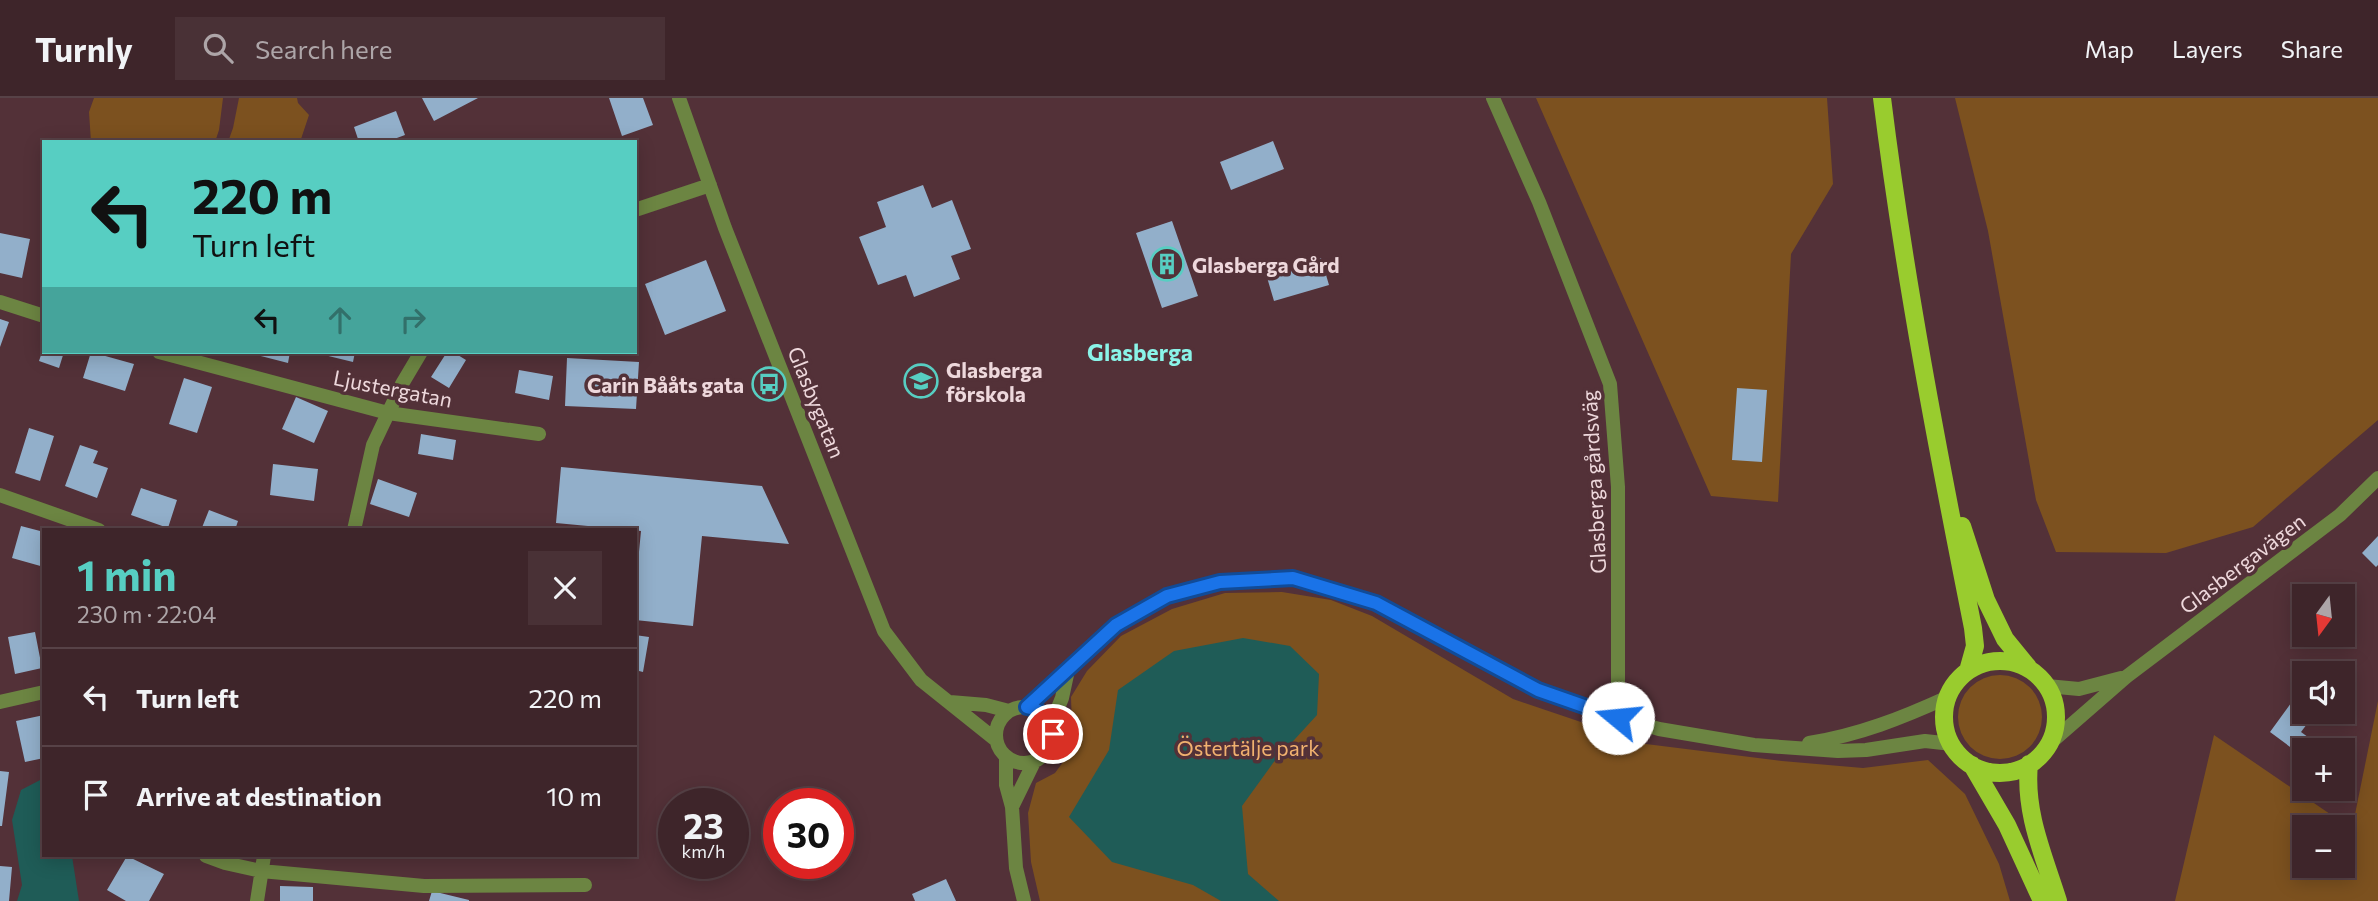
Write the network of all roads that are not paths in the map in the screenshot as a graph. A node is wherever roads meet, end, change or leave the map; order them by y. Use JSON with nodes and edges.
{"nodes":[{"id":1,"x":679,"y":98,"type":"edge"},
{"id":2,"x":1493,"y":98,"type":"edge"},
{"id":3,"x":1882,"y":98,"type":"edge"},
{"id":4,"x":710,"y":185,"type":"junction"},
{"id":5,"x":637,"y":209,"type":"edge"},
{"id":6,"x":0,"y":302,"type":"edge"},
{"id":7,"x":42,"y":315,"type":"edge"},
{"id":8,"x":167,"y":354,"type":"edge"},
{"id":9,"x":420,"y":354,"type":"edge"},
{"id":10,"x":388,"y":413,"type":"junction"},
{"id":11,"x":539,"y":434,"type":"dead end"},
{"id":12,"x":1941,"y":459,"type":"junction"},
{"id":13,"x":2378,"y":478,"type":"edge"},
{"id":14,"x":0,"y":495,"type":"edge"},
{"id":15,"x":93,"y":528,"type":"edge"},
{"id":16,"x":354,"y":528,"type":"edge"},
{"id":17,"x":1068,"y":670,"type":"junction"},
{"id":18,"x":2031,"y":670,"type":"junction"},
{"id":19,"x":1968,"y":671,"type":"junction"},
{"id":20,"x":2126,"y":677,"type":"junction"},
{"id":21,"x":2047,"y":686,"type":"junction"},
{"id":22,"x":42,"y":692,"type":"edge"},
{"id":23,"x":1948,"y":697,"type":"junction"},
{"id":24,"x":948,"y":701,"type":"junction"},
{"id":25,"x":0,"y":702,"type":"edge"},
{"id":26,"x":1027,"y":707,"type":"junction"},
{"id":27,"x":1009,"y":711,"type":"junction"},
{"id":28,"x":1618,"y":718,"type":"junction"},
{"id":29,"x":1051,"y":726,"type":"junction"},
{"id":30,"x":996,"y":740,"type":"junction"},
{"id":31,"x":1952,"y":744,"type":"junction"},
{"id":32,"x":1790,"y":746,"type":"junction"},
{"id":33,"x":2048,"y":746,"type":"junction"},
{"id":34,"x":1006,"y":757,"type":"junction"},
{"id":35,"x":1034,"y":762,"type":"junction"},
{"id":36,"x":2029,"y":764,"type":"junction"},
{"id":37,"x":1972,"y":765,"type":"junction"},
{"id":38,"x":1012,"y":807,"type":"junction"},
{"id":39,"x":209,"y":857,"type":"edge"},
{"id":40,"x":264,"y":857,"type":"edge"},
{"id":41,"x":261,"y":871,"type":"junction"},
{"id":42,"x":585,"y":885,"type":"dead end"},
{"id":43,"x":257,"y":901,"type":"edge"},
{"id":44,"x":1024,"y":901,"type":"edge"},
{"id":45,"x":2042,"y":901,"type":"edge"},
{"id":46,"x":2058,"y":901,"type":"edge"}],
"edges":[{"from":1,"to":4,"type":"street","name":"Glasbygatan"},
{"from":2,"to":28,"type":"street","name":"Glasberga gårdsväg"},
{"from":3,"to":12,"type":"main road"},
{"from":4,"to":5,"type":"street"},
{"from":4,"to":24,"type":"street","name":"Glasbygatan"},
{"from":6,"to":7,"type":"street"},
{"from":8,"to":10,"type":"street","name":"Ljustergatan"},
{"from":9,"to":10,"type":"street"},
{"from":10,"to":11,"type":"street","name":"Ljustergatan"},
{"from":10,"to":16,"type":"street"},
{"from":12,"to":18,"type":"main road"},
{"from":12,"to":19,"type":"main road"},
{"from":13,"to":20,"type":"street","name":"Glasbergavägen"},
{"from":14,"to":15,"type":"street"},
{"from":17,"to":26,"type":"street"},
{"from":17,"to":28,"type":"street"},
{"from":17,"to":29,"type":"street"},
{"from":18,"to":19,"type":"main road"},
{"from":18,"to":21,"type":"main road"},
{"from":19,"to":23,"type":"main road"},
{"from":20,"to":21,"type":"street","name":"Glasbergavägen"},
{"from":20,"to":33,"type":"street","name":"Glasbergavägen"},
{"from":21,"to":33,"type":"main road"},
{"from":22,"to":25,"type":"street"},
{"from":23,"to":31,"type":"main road"},
{"from":23,"to":32,"type":"street"},
{"from":24,"to":27,"type":"street"},
{"from":24,"to":30,"type":"street","name":"Glasbygatan"},
{"from":26,"to":27,"type":"street"},
{"from":26,"to":29,"type":"street"},
{"from":27,"to":30,"type":"street"},
{"from":28,"to":32,"type":"street"},
{"from":29,"to":35,"type":"street"},
{"from":30,"to":34,"type":"street"},
{"from":31,"to":32,"type":"street"},
{"from":31,"to":37,"type":"main road"},
{"from":33,"to":36,"type":"main road"},
{"from":34,"to":35,"type":"street"},
{"from":34,"to":38,"type":"street"},
{"from":35,"to":38,"type":"street"},
{"from":36,"to":37,"type":"main road"},
{"from":36,"to":46,"type":"main road"},
{"from":37,"to":45,"type":"main road"},
{"from":38,"to":44,"type":"street"},
{"from":39,"to":41,"type":"street"},
{"from":40,"to":41,"type":"street"},
{"from":41,"to":42,"type":"street"},
{"from":41,"to":43,"type":"street"}]}
